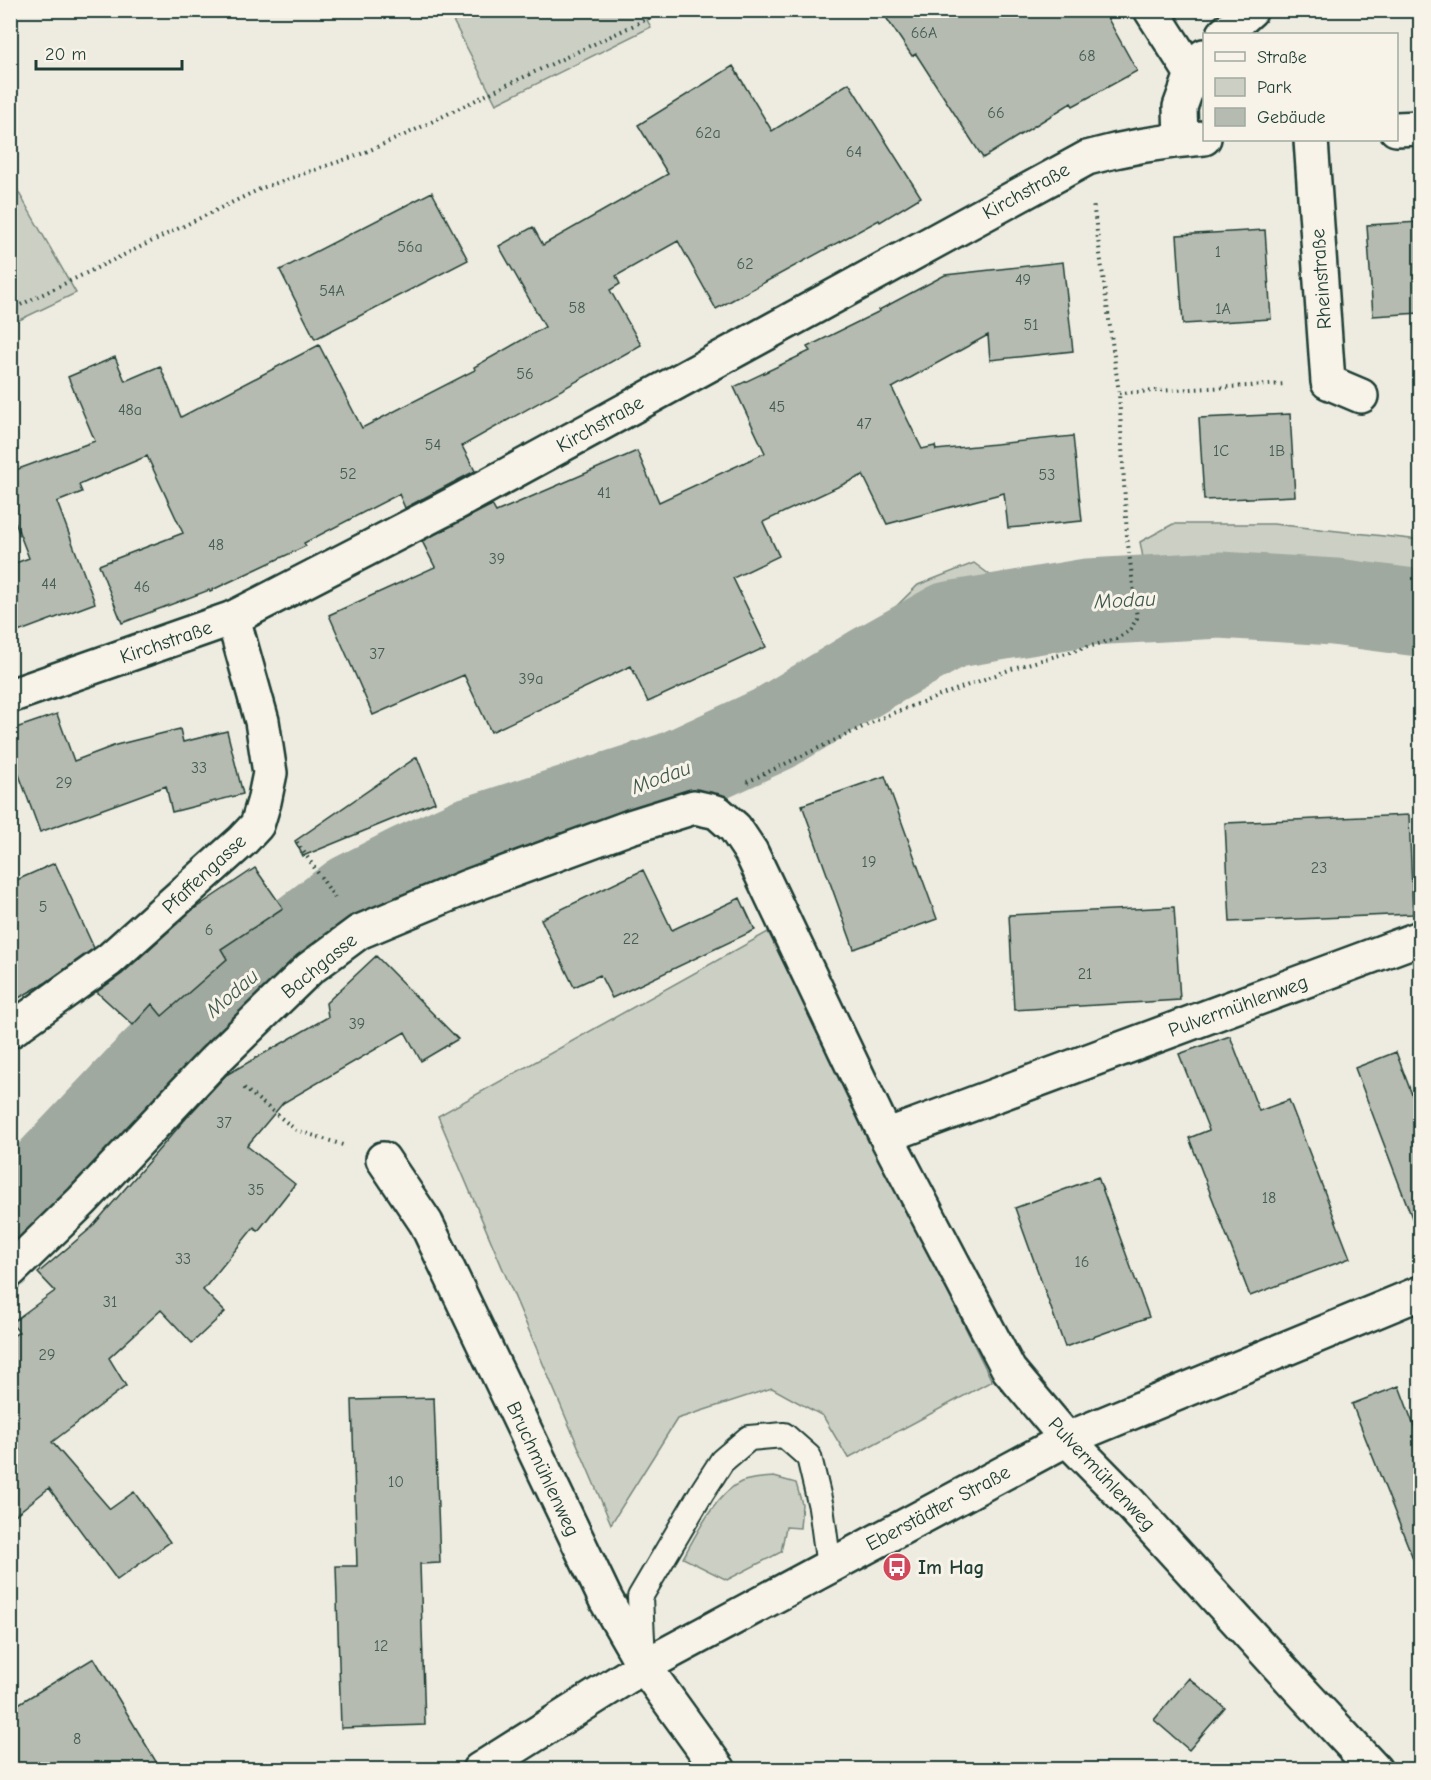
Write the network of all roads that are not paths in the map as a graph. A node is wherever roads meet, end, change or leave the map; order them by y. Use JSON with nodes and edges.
{"nodes":[{"id":1,"x":1151,"y":10,"type":"edge"},
{"id":2,"x":1251,"y":10,"type":"edge"},
{"id":3,"x":1225,"y":33,"type":"edge"},
{"id":4,"x":1198,"y":65,"type":"edge"},
{"id":5,"x":1420,"y":128,"type":"edge"},
{"id":6,"x":1398,"y":129,"type":"edge"},
{"id":7,"x":1193,"y":139,"type":"edge"},
{"id":8,"x":1311,"y":141,"type":"edge"},
{"id":9,"x":1362,"y":396,"type":"dead end"},
{"id":10,"x":233,"y":618,"type":"junction"},
{"id":11,"x":10,"y":696,"type":"edge"},
{"id":12,"x":717,"y":812,"type":"joint"},
{"id":13,"x":1420,"y":938,"type":"edge"},
{"id":14,"x":10,"y":1031,"type":"edge"},
{"id":15,"x":886,"y":1136,"type":"junction"},
{"id":16,"x":383,"y":1159,"type":"road end"},
{"id":17,"x":10,"y":1271,"type":"edge"},
{"id":18,"x":1420,"y":1293,"type":"edge"},
{"id":19,"x":1067,"y":1439,"type":"junction"},
{"id":20,"x":829,"y":1567,"type":"junction"},
{"id":21,"x":644,"y":1666,"type":"junction"},
{"id":22,"x":479,"y":1770,"type":"edge"},
{"id":23,"x":719,"y":1770,"type":"edge"},
{"id":24,"x":1376,"y":1770,"type":"edge"}],
"edges":[{"from":1,"to":4,"type":"street"},
{"from":2,"to":3,"type":"street"},
{"from":4,"to":7,"type":"street"},
{"from":5,"to":6,"type":"street"},
{"from":7,"to":10,"type":"street","name":"Kirchstraße"},
{"from":8,"to":9,"type":"street","name":"Rheinstraße"},
{"from":10,"to":11,"type":"street","name":"Kirchstraße"},
{"from":10,"to":14,"type":"street","name":"Pfaffengasse"},
{"from":12,"to":15,"type":"street","name":"Pulvermühlenweg"},
{"from":12,"to":17,"type":"street","name":"Bachgasse"},
{"from":13,"to":15,"type":"street","name":"Pulvermühlenweg"},
{"from":15,"to":19,"type":"street","name":"Pulvermühlenweg"},
{"from":16,"to":21,"type":"street","name":"Bruchmühlenweg"},
{"from":18,"to":19,"type":"street","name":"Eberstädter Straße"},
{"from":19,"to":20,"type":"street","name":"Eberstädter Straße"},
{"from":19,"to":24,"type":"street","name":"Pulvermühlenweg"},
{"from":20,"to":21,"type":"street","name":"Eberstädter Straße"},
{"from":20,"to":21,"type":"lane"},
{"from":21,"to":22,"type":"street","name":"Eberstädter Straße"},
{"from":21,"to":23,"type":"street","name":"Bruchmühlenweg"}]}
